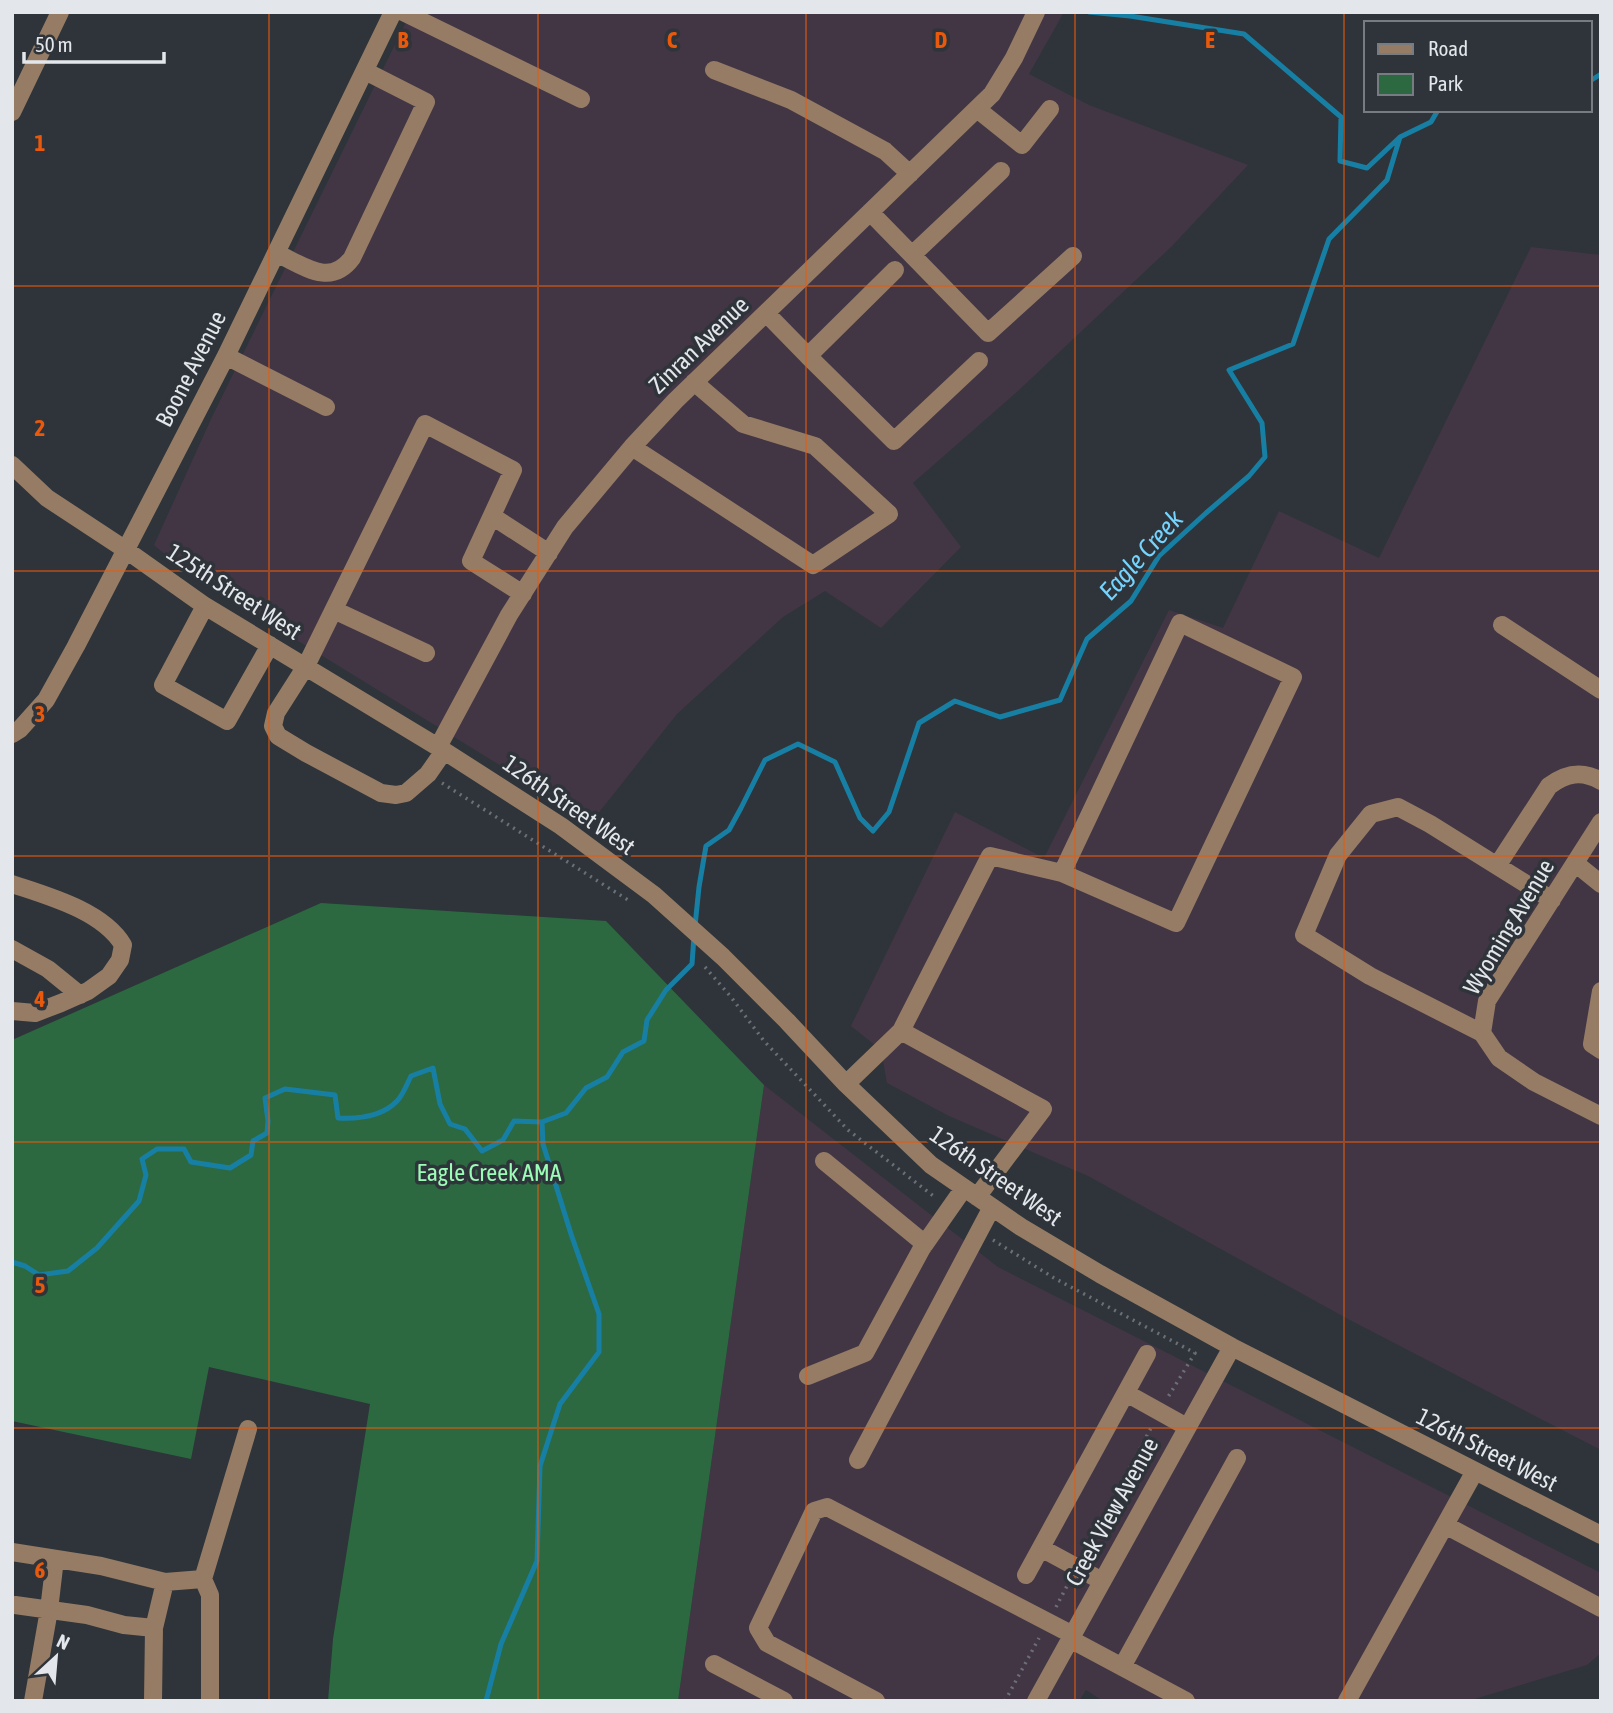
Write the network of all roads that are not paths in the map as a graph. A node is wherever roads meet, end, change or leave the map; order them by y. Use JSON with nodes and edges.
{"nodes":[{"id":1,"x":60,"y":12,"type":"edge"},
{"id":2,"x":393,"y":12,"type":"edge"},
{"id":3,"x":403,"y":12,"type":"edge"},
{"id":4,"x":1036,"y":12,"type":"edge"},
{"id":5,"x":714,"y":70,"type":"dead end"},
{"id":6,"x":365,"y":71,"type":"junction"},
{"id":7,"x":580,"y":99,"type":"dead end"},
{"id":8,"x":1050,"y":108,"type":"dead end"},
{"id":9,"x":977,"y":109,"type":"junction"},
{"id":10,"x":12,"y":112,"type":"edge"},
{"id":11,"x":1001,"y":171,"type":"dead end"},
{"id":12,"x":910,"y":174,"type":"junction"},
{"id":13,"x":870,"y":212,"type":"junction"},
{"id":14,"x":276,"y":253,"type":"junction"},
{"id":15,"x":912,"y":255,"type":"junction"},
{"id":16,"x":1073,"y":256,"type":"dead end"},
{"id":17,"x":895,"y":270,"type":"dead end"},
{"id":18,"x":766,"y":313,"type":"junction"},
{"id":19,"x":226,"y":356,"type":"junction"},
{"id":20,"x":808,"y":356,"type":"junction"},
{"id":21,"x":979,"y":361,"type":"dead end"},
{"id":22,"x":694,"y":382,"type":"junction"},
{"id":23,"x":326,"y":407,"type":"dead end"},
{"id":24,"x":632,"y":447,"type":"junction"},
{"id":25,"x":12,"y":465,"type":"edge"},
{"id":26,"x":492,"y":516,"type":"junction"},
{"id":27,"x":126,"y":550,"type":"junction"},
{"id":28,"x":549,"y":552,"type":"junction"},
{"id":29,"x":523,"y":594,"type":"junction"},
{"id":30,"x":205,"y":606,"type":"junction"},
{"id":31,"x":334,"y":610,"type":"junction"},
{"id":32,"x":1502,"y":625,"type":"dead end"},
{"id":33,"x":270,"y":645,"type":"junction"},
{"id":34,"x":426,"y":653,"type":"dead end"},
{"id":35,"x":306,"y":666,"type":"junction"},
{"id":36,"x":1601,"y":690,"type":"edge"},
{"id":37,"x":15,"y":729,"type":"edge"},
{"id":38,"x":441,"y":749,"type":"junction"},
{"id":39,"x":1601,"y":781,"type":"edge"},
{"id":40,"x":1601,"y":822,"type":"edge"},
{"id":41,"x":1575,"y":863,"type":"junction"},
{"id":42,"x":1497,"y":866,"type":"junction"},
{"id":43,"x":1062,"y":873,"type":"junction"},
{"id":44,"x":12,"y":884,"type":"edge"},
{"id":45,"x":1601,"y":884,"type":"edge"},
{"id":46,"x":1552,"y":900,"type":"junction"},
{"id":47,"x":12,"y":949,"type":"edge"},
{"id":48,"x":1601,"y":991,"type":"edge"},
{"id":49,"x":80,"y":995,"type":"junction"},
{"id":50,"x":12,"y":1011,"type":"edge"},
{"id":51,"x":901,"y":1031,"type":"junction"},
{"id":52,"x":1482,"y":1033,"type":"junction"},
{"id":53,"x":1601,"y":1050,"type":"edge"},
{"id":54,"x":846,"y":1084,"type":"junction"},
{"id":55,"x":1600,"y":1115,"type":"edge"},
{"id":56,"x":824,"y":1161,"type":"dead end"},
{"id":57,"x":978,"y":1198,"type":"junction"},
{"id":58,"x":925,"y":1244,"type":"junction"},
{"id":59,"x":1231,"y":1347,"type":"junction"},
{"id":60,"x":1147,"y":1354,"type":"dead end"},
{"id":61,"x":808,"y":1376,"type":"dead end"},
{"id":62,"x":1126,"y":1393,"type":"junction"},
{"id":63,"x":1187,"y":1427,"type":"junction"},
{"id":64,"x":248,"y":1429,"type":"dead end"},
{"id":65,"x":1237,"y":1458,"type":"dead end"},
{"id":66,"x":858,"y":1460,"type":"dead end"},
{"id":67,"x":1475,"y":1471,"type":"junction"},
{"id":68,"x":1445,"y":1525,"type":"junction"},
{"id":69,"x":1601,"y":1535,"type":"edge"},
{"id":70,"x":1041,"y":1548,"type":"junction"},
{"id":71,"x":12,"y":1552,"type":"edge"},
{"id":72,"x":55,"y":1559,"type":"junction"},
{"id":73,"x":1026,"y":1576,"type":"dead end"},
{"id":74,"x":203,"y":1579,"type":"junction"},
{"id":75,"x":1102,"y":1581,"type":"junction"},
{"id":76,"x":165,"y":1582,"type":"junction"},
{"id":77,"x":15,"y":1605,"type":"dead end"},
{"id":78,"x":1601,"y":1608,"type":"edge"},
{"id":79,"x":49,"y":1609,"type":"junction"},
{"id":80,"x":154,"y":1628,"type":"junction"},
{"id":81,"x":1072,"y":1637,"type":"junction"},
{"id":82,"x":714,"y":1664,"type":"dead end"},
{"id":83,"x":1122,"y":1667,"type":"junction"},
{"id":84,"x":33,"y":1701,"type":"edge"},
{"id":85,"x":153,"y":1701,"type":"edge"},
{"id":86,"x":210,"y":1701,"type":"edge"},
{"id":87,"x":784,"y":1701,"type":"edge"},
{"id":88,"x":876,"y":1701,"type":"edge"},
{"id":89,"x":1037,"y":1701,"type":"edge"},
{"id":90,"x":1186,"y":1701,"type":"edge"},
{"id":91,"x":1347,"y":1701,"type":"edge"}],
"edges":[{"from":1,"to":10,"type":"street"},
{"from":2,"to":6,"type":"street","name":"Boone Avenue"},
{"from":3,"to":7,"type":"street"},
{"from":4,"to":9,"type":"street","name":"Zinran Avenue"},
{"from":5,"to":12,"type":"street"},
{"from":6,"to":14,"type":"street","name":"Boone Avenue"},
{"from":6,"to":14,"type":"street"},
{"from":8,"to":9,"type":"street"},
{"from":9,"to":12,"type":"street","name":"Zinran Avenue"},
{"from":11,"to":15,"type":"street"},
{"from":12,"to":13,"type":"street","name":"Zinran Avenue"},
{"from":13,"to":15,"type":"street"},
{"from":13,"to":18,"type":"street","name":"Zinran Avenue"},
{"from":14,"to":19,"type":"street","name":"Boone Avenue"},
{"from":15,"to":16,"type":"street"},
{"from":17,"to":20,"type":"street"},
{"from":18,"to":20,"type":"street"},
{"from":18,"to":22,"type":"street","name":"Zinran Avenue"},
{"from":19,"to":23,"type":"street"},
{"from":19,"to":27,"type":"street","name":"Boone Avenue"},
{"from":20,"to":21,"type":"street"},
{"from":22,"to":24,"type":"street","name":"Zinran Avenue"},
{"from":22,"to":24,"type":"street"},
{"from":24,"to":28,"type":"street","name":"Zinran Avenue"},
{"from":25,"to":27,"type":"street","name":"125th Street West"},
{"from":26,"to":28,"type":"street"},
{"from":26,"to":29,"type":"street"},
{"from":26,"to":31,"type":"street"},
{"from":27,"to":30,"type":"street","name":"125th Street West"},
{"from":27,"to":37,"type":"street","name":"Boone Avenue"},
{"from":28,"to":29,"type":"street","name":"Zinran Avenue"},
{"from":29,"to":38,"type":"street","name":"Zinran Avenue"},
{"from":30,"to":33,"type":"street","name":"125th Street West"},
{"from":30,"to":33,"type":"street"},
{"from":31,"to":34,"type":"street"},
{"from":31,"to":35,"type":"street"},
{"from":32,"to":36,"type":"street"},
{"from":33,"to":35,"type":"street","name":"125th Street West"},
{"from":35,"to":38,"type":"street","name":"125th Street West"},
{"from":35,"to":38,"type":"street","name":"Zinran Avenue"},
{"from":38,"to":54,"type":"street","name":"126th Street West"},
{"from":39,"to":42,"type":"street"},
{"from":40,"to":41,"type":"street","name":"Wyoming Avenue"},
{"from":41,"to":45,"type":"street"},
{"from":41,"to":46,"type":"street","name":"Wyoming Avenue"},
{"from":42,"to":46,"type":"street"},
{"from":42,"to":52,"type":"street"},
{"from":43,"to":43,"type":"street"},
{"from":43,"to":51,"type":"street"},
{"from":44,"to":49,"type":"street"},
{"from":46,"to":52,"type":"street","name":"Wyoming Avenue"},
{"from":47,"to":49,"type":"street"},
{"from":48,"to":53,"type":"street"},
{"from":49,"to":50,"type":"street"},
{"from":51,"to":54,"type":"street"},
{"from":51,"to":57,"type":"street"},
{"from":52,"to":55,"type":"street","name":"Wyoming Avenue"},
{"from":54,"to":57,"type":"street","name":"126th Street West"},
{"from":56,"to":58,"type":"street"},
{"from":57,"to":58,"type":"street"},
{"from":57,"to":59,"type":"street","name":"126th Street West"},
{"from":57,"to":66,"type":"street"},
{"from":58,"to":61,"type":"street"},
{"from":59,"to":63,"type":"street","name":"Creek View Avenue"},
{"from":59,"to":67,"type":"street","name":"126th Street West"},
{"from":60,"to":62,"type":"street"},
{"from":62,"to":63,"type":"street"},
{"from":62,"to":70,"type":"street"},
{"from":63,"to":75,"type":"street","name":"Creek View Avenue"},
{"from":64,"to":74,"type":"street"},
{"from":65,"to":83,"type":"street"},
{"from":67,"to":68,"type":"street"},
{"from":67,"to":69,"type":"street","name":"126th Street West"},
{"from":68,"to":78,"type":"street"},
{"from":68,"to":91,"type":"street"},
{"from":70,"to":73,"type":"street"},
{"from":70,"to":75,"type":"street"},
{"from":71,"to":72,"type":"street"},
{"from":72,"to":76,"type":"street"},
{"from":72,"to":79,"type":"street"},
{"from":74,"to":76,"type":"street"},
{"from":74,"to":86,"type":"street"},
{"from":75,"to":81,"type":"street","name":"Creek View Avenue"},
{"from":76,"to":80,"type":"street"},
{"from":77,"to":79,"type":"street"},
{"from":79,"to":80,"type":"street"},
{"from":79,"to":84,"type":"street"},
{"from":80,"to":85,"type":"street"},
{"from":81,"to":83,"type":"street"},
{"from":81,"to":88,"type":"street"},
{"from":81,"to":89,"type":"street","name":"Creek View Avenue"},
{"from":82,"to":87,"type":"street"},
{"from":83,"to":90,"type":"street"}]}
